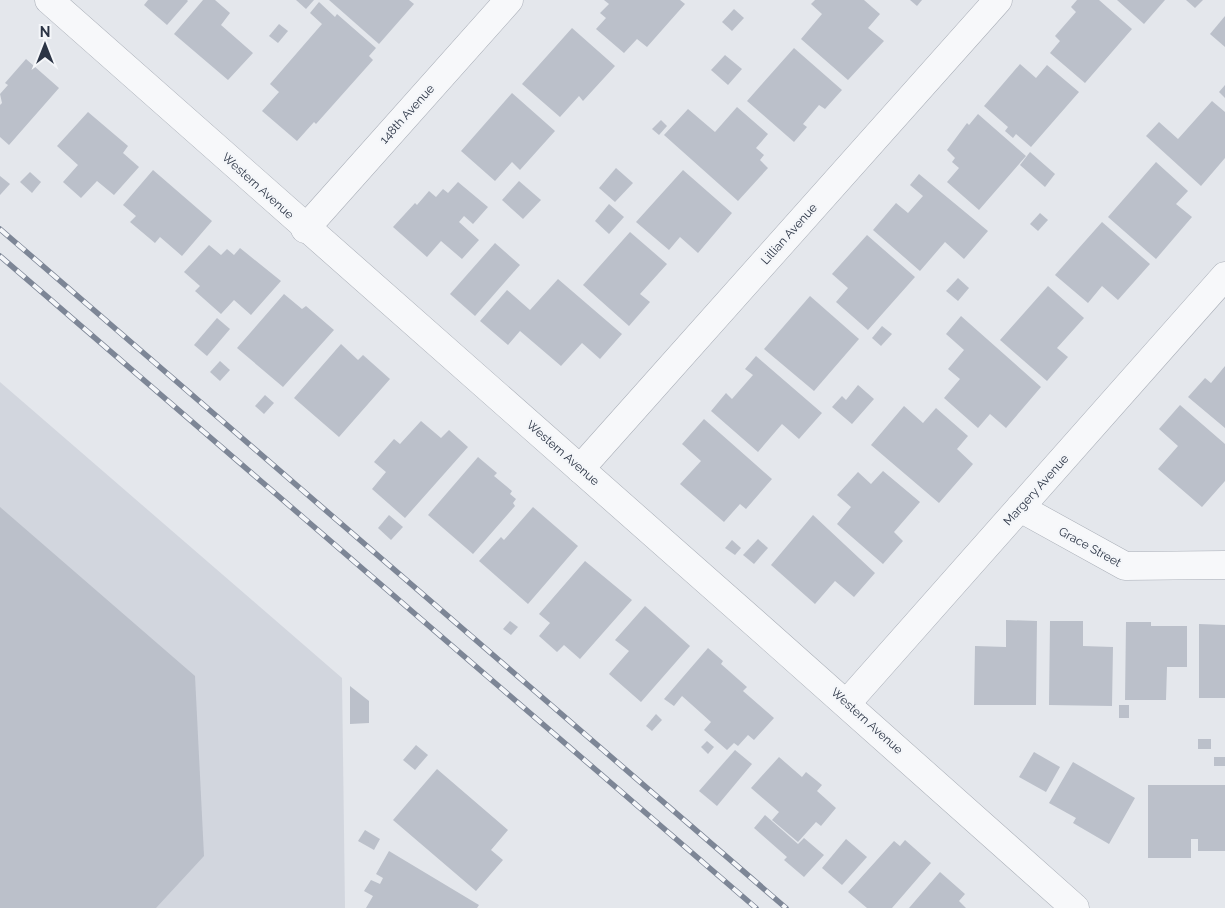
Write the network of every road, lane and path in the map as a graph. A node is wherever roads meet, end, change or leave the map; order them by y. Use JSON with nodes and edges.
{"nodes":[{"id":1,"x":49,"y":0,"type":"edge"},
{"id":2,"x":509,"y":0,"type":"edge"},
{"id":3,"x":998,"y":0,"type":"edge"},
{"id":4,"x":305,"y":229,"type":"junction"},
{"id":5,"x":1225,"y":276,"type":"edge"},
{"id":6,"x":580,"y":468,"type":"junction"},
{"id":7,"x":1020,"y":508,"type":"junction"},
{"id":8,"x":1225,"y":565,"type":"edge"},
{"id":9,"x":847,"y":703,"type":"junction"},
{"id":10,"x":1075,"y":908,"type":"edge"}],
"edges":[{"from":1,"to":4,"type":"street","name":"Western Avenue"},
{"from":2,"to":4,"type":"street","name":"148th Avenue"},
{"from":3,"to":6,"type":"street","name":"Lillian Avenue"},
{"from":4,"to":6,"type":"street","name":"Western Avenue"},
{"from":5,"to":7,"type":"street","name":"Margery Avenue"},
{"from":6,"to":9,"type":"street","name":"Western Avenue"},
{"from":7,"to":8,"type":"street","name":"Grace Street"},
{"from":7,"to":9,"type":"street","name":"Margery Avenue"},
{"from":9,"to":10,"type":"street","name":"Western Avenue"}]}
